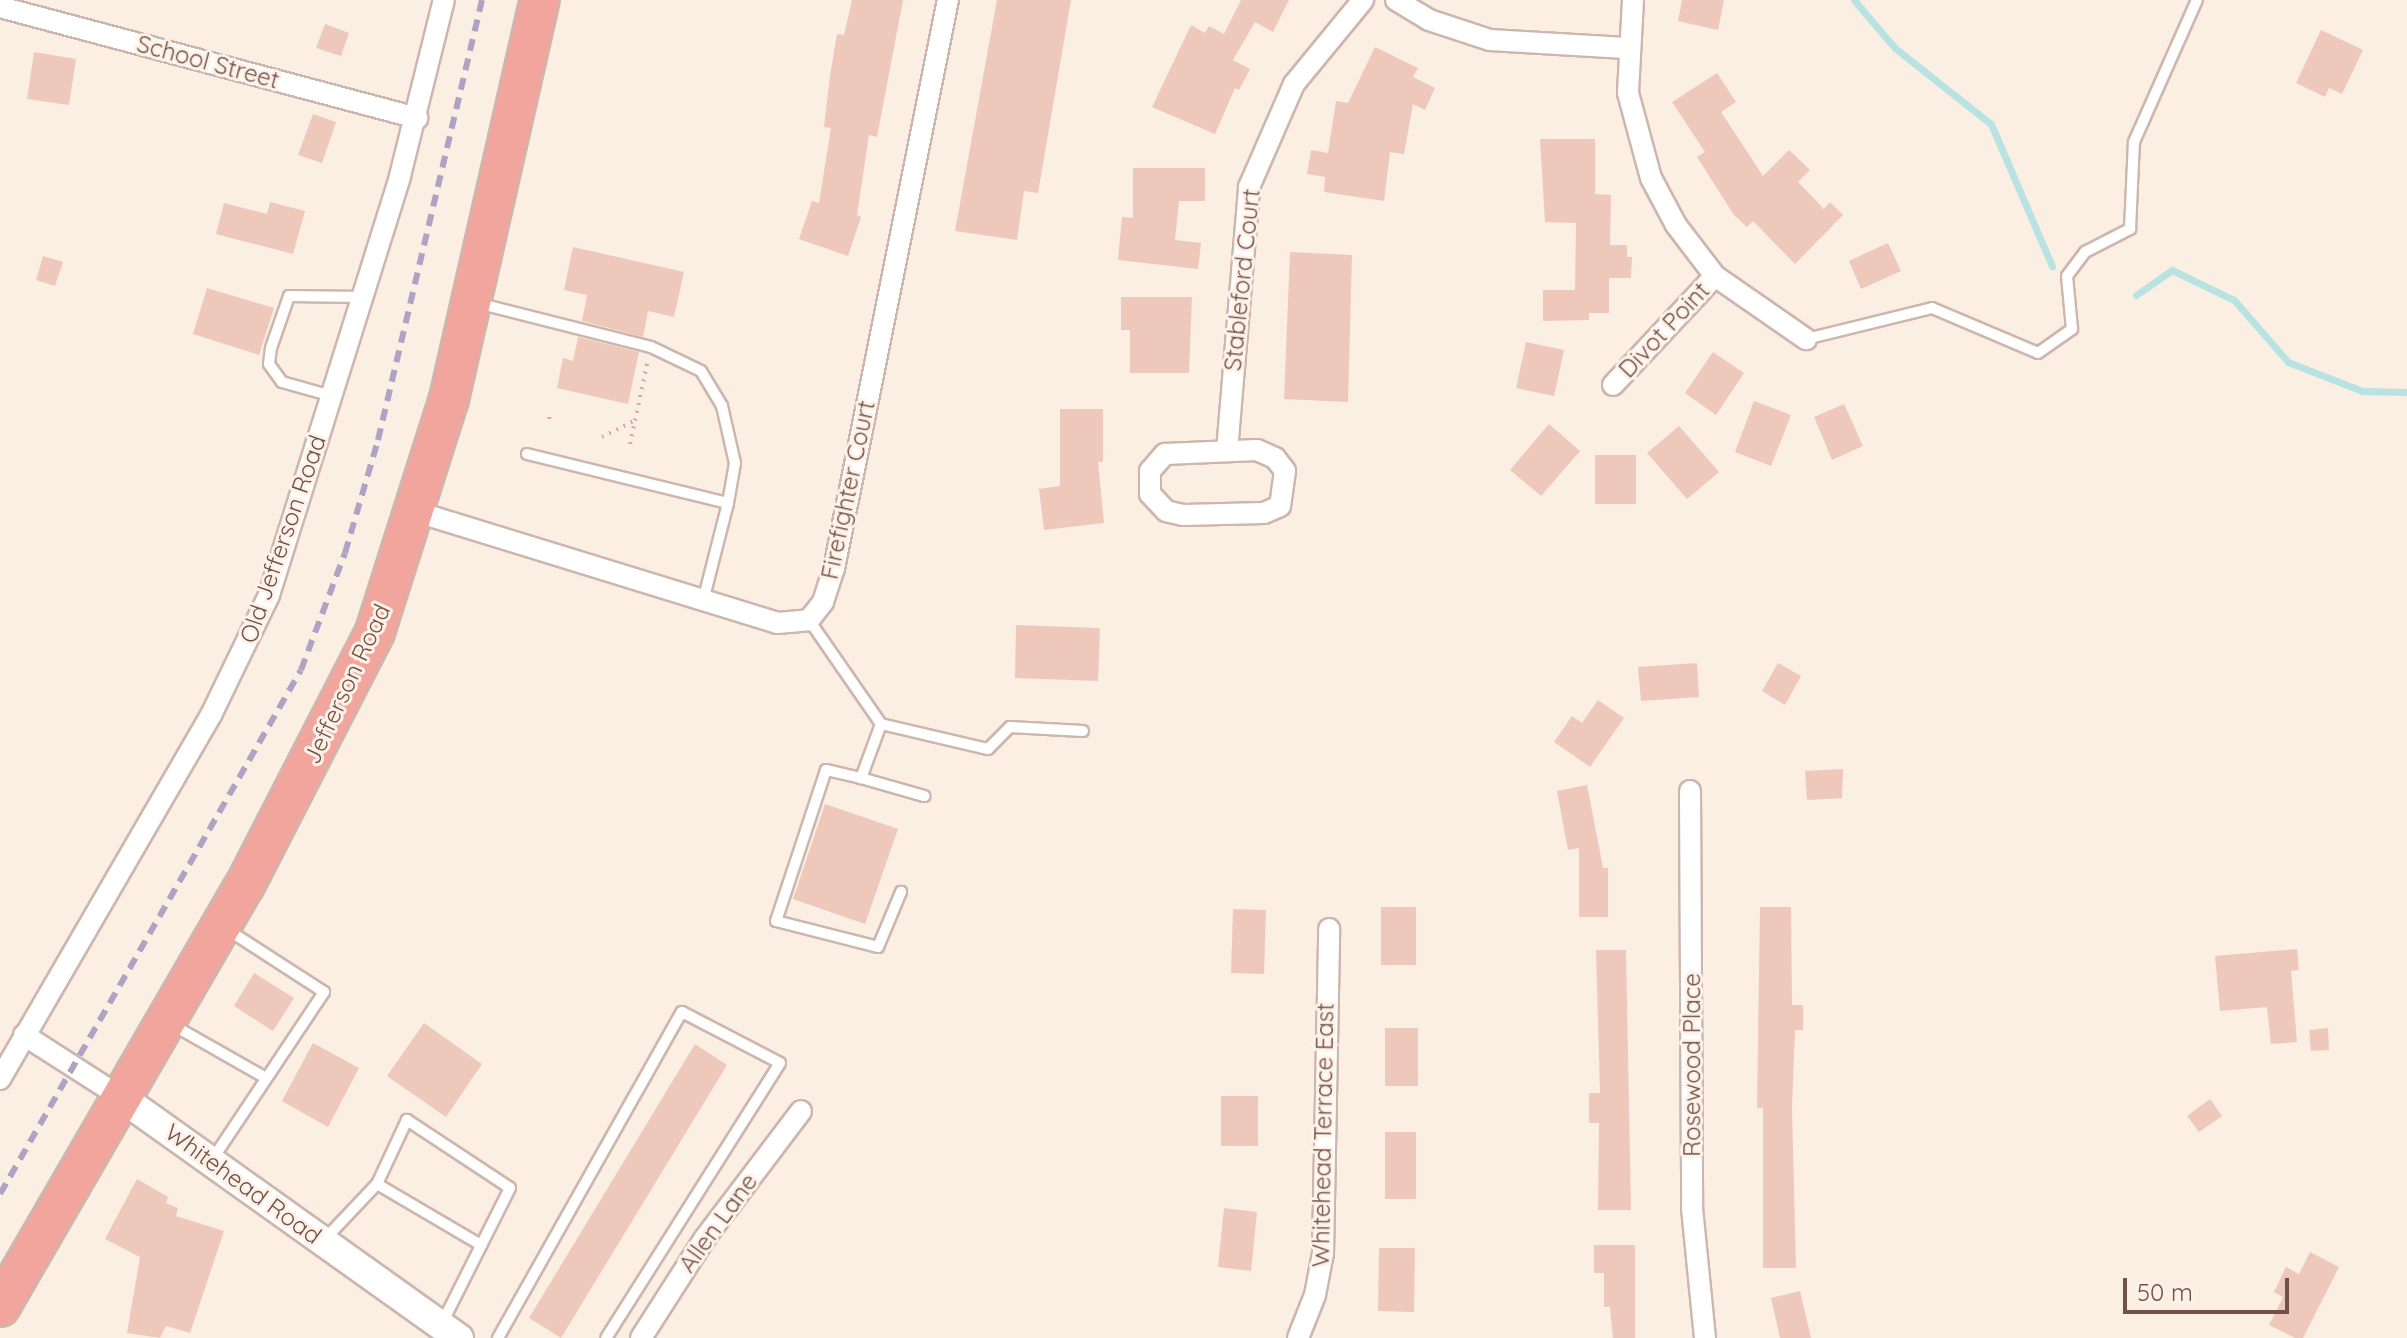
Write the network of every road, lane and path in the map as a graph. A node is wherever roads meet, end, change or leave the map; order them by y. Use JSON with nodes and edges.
{"nodes":[{"id":1,"x":444,"y":0,"type":"edge"},
{"id":2,"x":540,"y":0,"type":"edge"},
{"id":3,"x":948,"y":0,"type":"edge"},
{"id":4,"x":1363,"y":0,"type":"edge"},
{"id":5,"x":1396,"y":0,"type":"edge"},
{"id":6,"x":1633,"y":0,"type":"edge"},
{"id":7,"x":2197,"y":0,"type":"edge"},
{"id":8,"x":0,"y":7,"type":"edge"},
{"id":9,"x":1626,"y":48,"type":"junction"},
{"id":10,"x":417,"y":118,"type":"junction"},
{"id":11,"x":1715,"y":276,"type":"junction"},
{"id":12,"x":363,"y":297,"type":"junction"},
{"id":13,"x":472,"y":302,"type":"junction"},
{"id":14,"x":1806,"y":339,"type":"joint"},
{"id":15,"x":651,"y":347,"type":"junction"},
{"id":16,"x":1613,"y":385,"type":"dead end"},
{"id":17,"x":332,"y":396,"type":"junction"},
{"id":18,"x":635,"y":420,"type":"junction"},
{"id":19,"x":602,"y":437,"type":"dead end"},
{"id":20,"x":630,"y":444,"type":"dead end"},
{"id":21,"x":1227,"y":451,"type":"junction"},
{"id":22,"x":527,"y":454,"type":"dead end"},
{"id":23,"x":728,"y":503,"type":"junction"},
{"id":24,"x":417,"y":512,"type":"junction"},
{"id":25,"x":703,"y":601,"type":"junction"},
{"id":26,"x":809,"y":620,"type":"junction"},
{"id":27,"x":881,"y":724,"type":"junction"},
{"id":28,"x":1083,"y":731,"type":"dead end"},
{"id":29,"x":861,"y":778,"type":"junction"},
{"id":30,"x":1690,"y":791,"type":"dead end"},
{"id":31,"x":924,"y":796,"type":"dead end"},
{"id":32,"x":901,"y":892,"type":"dead end"},
{"id":33,"x":222,"y":926,"type":"junction"},
{"id":34,"x":1329,"y":929,"type":"dead end"},
{"id":35,"x":166,"y":1021,"type":"junction"},
{"id":36,"x":24,"y":1035,"type":"junction"},
{"id":37,"x":266,"y":1078,"type":"junction"},
{"id":38,"x":0,"y":1079,"type":"edge"},
{"id":39,"x":122,"y":1098,"type":"junction"},
{"id":40,"x":801,"y":1111,"type":"dead end"},
{"id":41,"x":211,"y":1161,"type":"junction"},
{"id":42,"x":377,"y":1184,"type":"junction"},
{"id":43,"x":323,"y":1242,"type":"junction"},
{"id":44,"x":481,"y":1245,"type":"junction"},
{"id":45,"x":0,"y":1307,"type":"edge"},
{"id":46,"x":450,"y":1332,"type":"edge"},
{"id":47,"x":498,"y":1338,"type":"edge"},
{"id":48,"x":606,"y":1338,"type":"edge"},
{"id":49,"x":641,"y":1338,"type":"edge"},
{"id":50,"x":1298,"y":1338,"type":"edge"},
{"id":51,"x":1705,"y":1338,"type":"edge"}],
"edges":[{"from":1,"to":10,"type":"street","name":"Old Jefferson Road"},
{"from":2,"to":13,"type":"highway","name":"Jefferson Road"},
{"from":3,"to":26,"type":"street","name":"Firefighter Court"},
{"from":4,"to":21,"type":"street","name":"Stableford Court"},
{"from":5,"to":9,"type":"street"},
{"from":6,"to":9,"type":"street"},
{"from":7,"to":14,"type":"lane"},
{"from":8,"to":10,"type":"street","name":"School Street"},
{"from":9,"to":11,"type":"street"},
{"from":10,"to":12,"type":"street","name":"Old Jefferson Road"},
{"from":11,"to":14,"type":"street"},
{"from":11,"to":16,"type":"street","name":"Divot Point"},
{"from":12,"to":17,"type":"street","name":"Old Jefferson Road"},
{"from":12,"to":17,"type":"lane"},
{"from":13,"to":15,"type":"lane"},
{"from":13,"to":24,"type":"highway","name":"Jefferson Road"},
{"from":15,"to":18,"type":"path"},
{"from":15,"to":23,"type":"lane"},
{"from":17,"to":36,"type":"street","name":"Old Jefferson Road"},
{"from":18,"to":19,"type":"path"},
{"from":18,"to":20,"type":"path"},
{"from":21,"to":21,"type":"street"},
{"from":22,"to":23,"type":"lane"},
{"from":23,"to":25,"type":"lane"},
{"from":24,"to":25,"type":"street"},
{"from":24,"to":33,"type":"highway","name":"Jefferson Road"},
{"from":25,"to":26,"type":"street"},
{"from":26,"to":27,"type":"lane"},
{"from":27,"to":28,"type":"lane"},
{"from":27,"to":29,"type":"lane"},
{"from":29,"to":31,"type":"lane"},
{"from":29,"to":32,"type":"lane"},
{"from":30,"to":51,"type":"street","name":"Rosewood Place"},
{"from":33,"to":35,"type":"highway","name":"Jefferson Road"},
{"from":33,"to":37,"type":"lane"},
{"from":34,"to":50,"type":"street","name":"Whitehead Terrace East"},
{"from":35,"to":37,"type":"lane"},
{"from":35,"to":39,"type":"highway","name":"Jefferson Road"},
{"from":36,"to":38,"type":"street","name":"Old Jefferson Road"},
{"from":36,"to":39,"type":"street","name":"Whitehead Road"},
{"from":37,"to":41,"type":"lane"},
{"from":39,"to":41,"type":"main road","name":"Whitehead Road"},
{"from":39,"to":45,"type":"highway","name":"Jefferson Road"},
{"from":40,"to":49,"type":"street","name":"Allen Lane"},
{"from":41,"to":43,"type":"main road","name":"Whitehead Road"},
{"from":42,"to":43,"type":"lane"},
{"from":42,"to":44,"type":"lane"},
{"from":42,"to":44,"type":"lane"},
{"from":43,"to":46,"type":"main road","name":"Whitehead Road"},
{"from":44,"to":46,"type":"lane"},
{"from":47,"to":48,"type":"lane"}]}
